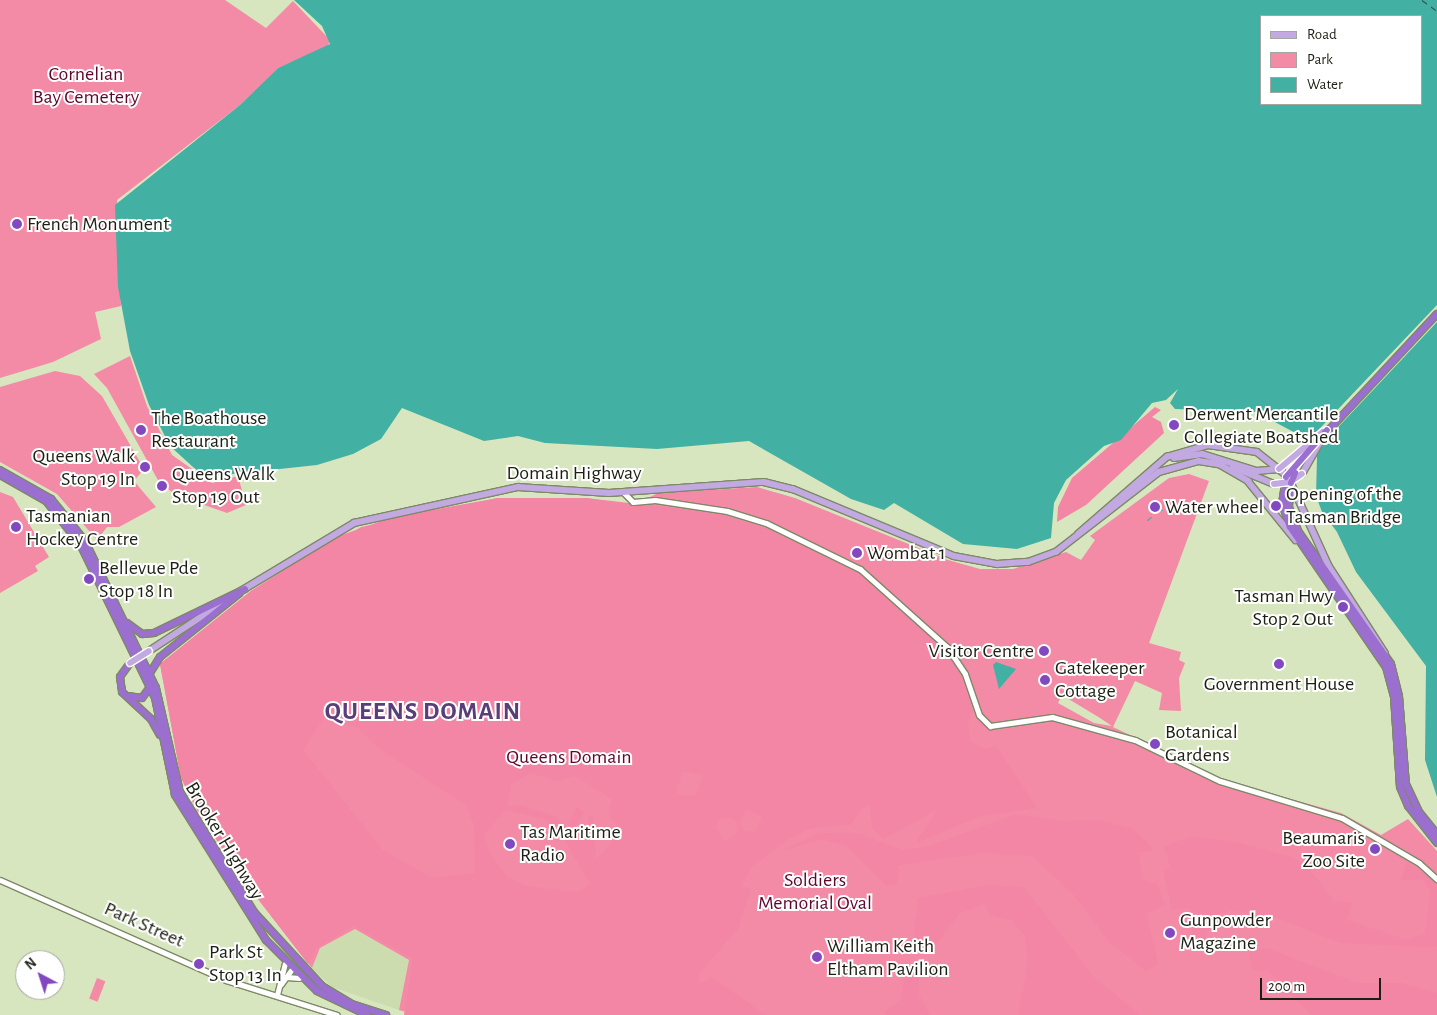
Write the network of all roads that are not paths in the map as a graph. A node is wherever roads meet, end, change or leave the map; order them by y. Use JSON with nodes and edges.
{"nodes":[{"id":1,"x":1437,"y":314,"type":"edge"},
{"id":2,"x":1327,"y":430,"type":"junction"},
{"id":3,"x":0,"y":470,"type":"edge"},
{"id":4,"x":0,"y":475,"type":"edge"},
{"id":5,"x":1127,"y":490,"type":"junction"},
{"id":6,"x":623,"y":492,"type":"junction"},
{"id":7,"x":1124,"y":500,"type":"junction"},
{"id":8,"x":1301,"y":545,"type":"junction"},
{"id":9,"x":90,"y":556,"type":"junction"},
{"id":10,"x":1016,"y":563,"type":"junction"},
{"id":11,"x":102,"y":582,"type":"junction"},
{"id":12,"x":245,"y":589,"type":"junction"},
{"id":13,"x":118,"y":609,"type":"junction"},
{"id":14,"x":1385,"y":653,"type":"junction"},
{"id":15,"x":130,"y":663,"type":"junction"},
{"id":16,"x":151,"y":678,"type":"junction"},
{"id":17,"x":150,"y":686,"type":"junction"},
{"id":18,"x":164,"y":753,"type":"junction"},
{"id":19,"x":1437,"y":834,"type":"edge"},
{"id":20,"x":1437,"y":843,"type":"edge"},
{"id":21,"x":1437,"y":879,"type":"edge"},
{"id":22,"x":0,"y":880,"type":"edge"},
{"id":23,"x":278,"y":942,"type":"junction"},
{"id":24,"x":285,"y":964,"type":"junction"},
{"id":25,"x":291,"y":970,"type":"junction"},
{"id":26,"x":285,"y":978,"type":"junction"},
{"id":27,"x":299,"y":978,"type":"junction"},
{"id":28,"x":280,"y":986,"type":"junction"},
{"id":29,"x":277,"y":995,"type":"junction"},
{"id":30,"x":337,"y":1015,"type":"edge"},
{"id":31,"x":367,"y":1015,"type":"edge"},
{"id":32,"x":386,"y":1015,"type":"edge"}],
"edges":[{"from":1,"to":2,"type":"highway"},
{"from":2,"to":5,"type":"main road","name":"Domain Highway","bridge":true},
{"from":2,"to":7,"type":"main road","name":"Domain Highway","bridge":true},
{"from":2,"to":8,"type":"highway","bridge":true},
{"from":2,"to":14,"type":"highway","bridge":true},
{"from":3,"to":9,"type":"highway"},
{"from":4,"to":9,"type":"highway","name":"Brooker Highway"},
{"from":5,"to":10,"type":"main road","name":"Domain Highway"},
{"from":5,"to":14,"type":"main road","name":"Domain Highway"},
{"from":6,"to":10,"type":"main road","name":"Domain Highway"},
{"from":6,"to":12,"type":"main road","name":"Domain Highway"},
{"from":6,"to":21,"type":"street"},
{"from":7,"to":8,"type":"main road","name":"Domain Highway"},
{"from":7,"to":10,"type":"main road","name":"Domain Highway"},
{"from":8,"to":20,"type":"highway"},
{"from":9,"to":11,"type":"highway","name":"Brooker Highway"},
{"from":11,"to":13,"type":"highway","name":"Brooker Highway"},
{"from":11,"to":17,"type":"highway","name":"Brooker Highway"},
{"from":12,"to":13,"type":"highway"},
{"from":12,"to":15,"type":"main road","name":"Domain Highway","bridge":true},
{"from":12,"to":16,"type":"highway"},
{"from":13,"to":16,"type":"highway","name":"Brooker Highway"},
{"from":14,"to":19,"type":"highway"},
{"from":15,"to":17,"type":"highway"},
{"from":15,"to":18,"type":"highway"},
{"from":16,"to":23,"type":"highway","name":"Brooker Highway"},
{"from":17,"to":18,"type":"highway","name":"Brooker Highway"},
{"from":18,"to":24,"type":"highway","name":"Brooker Highway"},
{"from":22,"to":29,"type":"street","name":"Park Street"},
{"from":23,"to":25,"type":"highway"},
{"from":23,"to":32,"type":"highway","name":"Brooker Highway"},
{"from":24,"to":25,"type":"highway","name":"Brooker Highway"},
{"from":24,"to":28,"type":"street"},
{"from":25,"to":26,"type":"street"},
{"from":25,"to":27,"type":"highway","name":"Brooker Highway"},
{"from":26,"to":27,"type":"street"},
{"from":26,"to":28,"type":"street"},
{"from":27,"to":31,"type":"highway","name":"Brooker Highway"},
{"from":28,"to":29,"type":"street"},
{"from":29,"to":30,"type":"street","name":"Park Street"}]}
